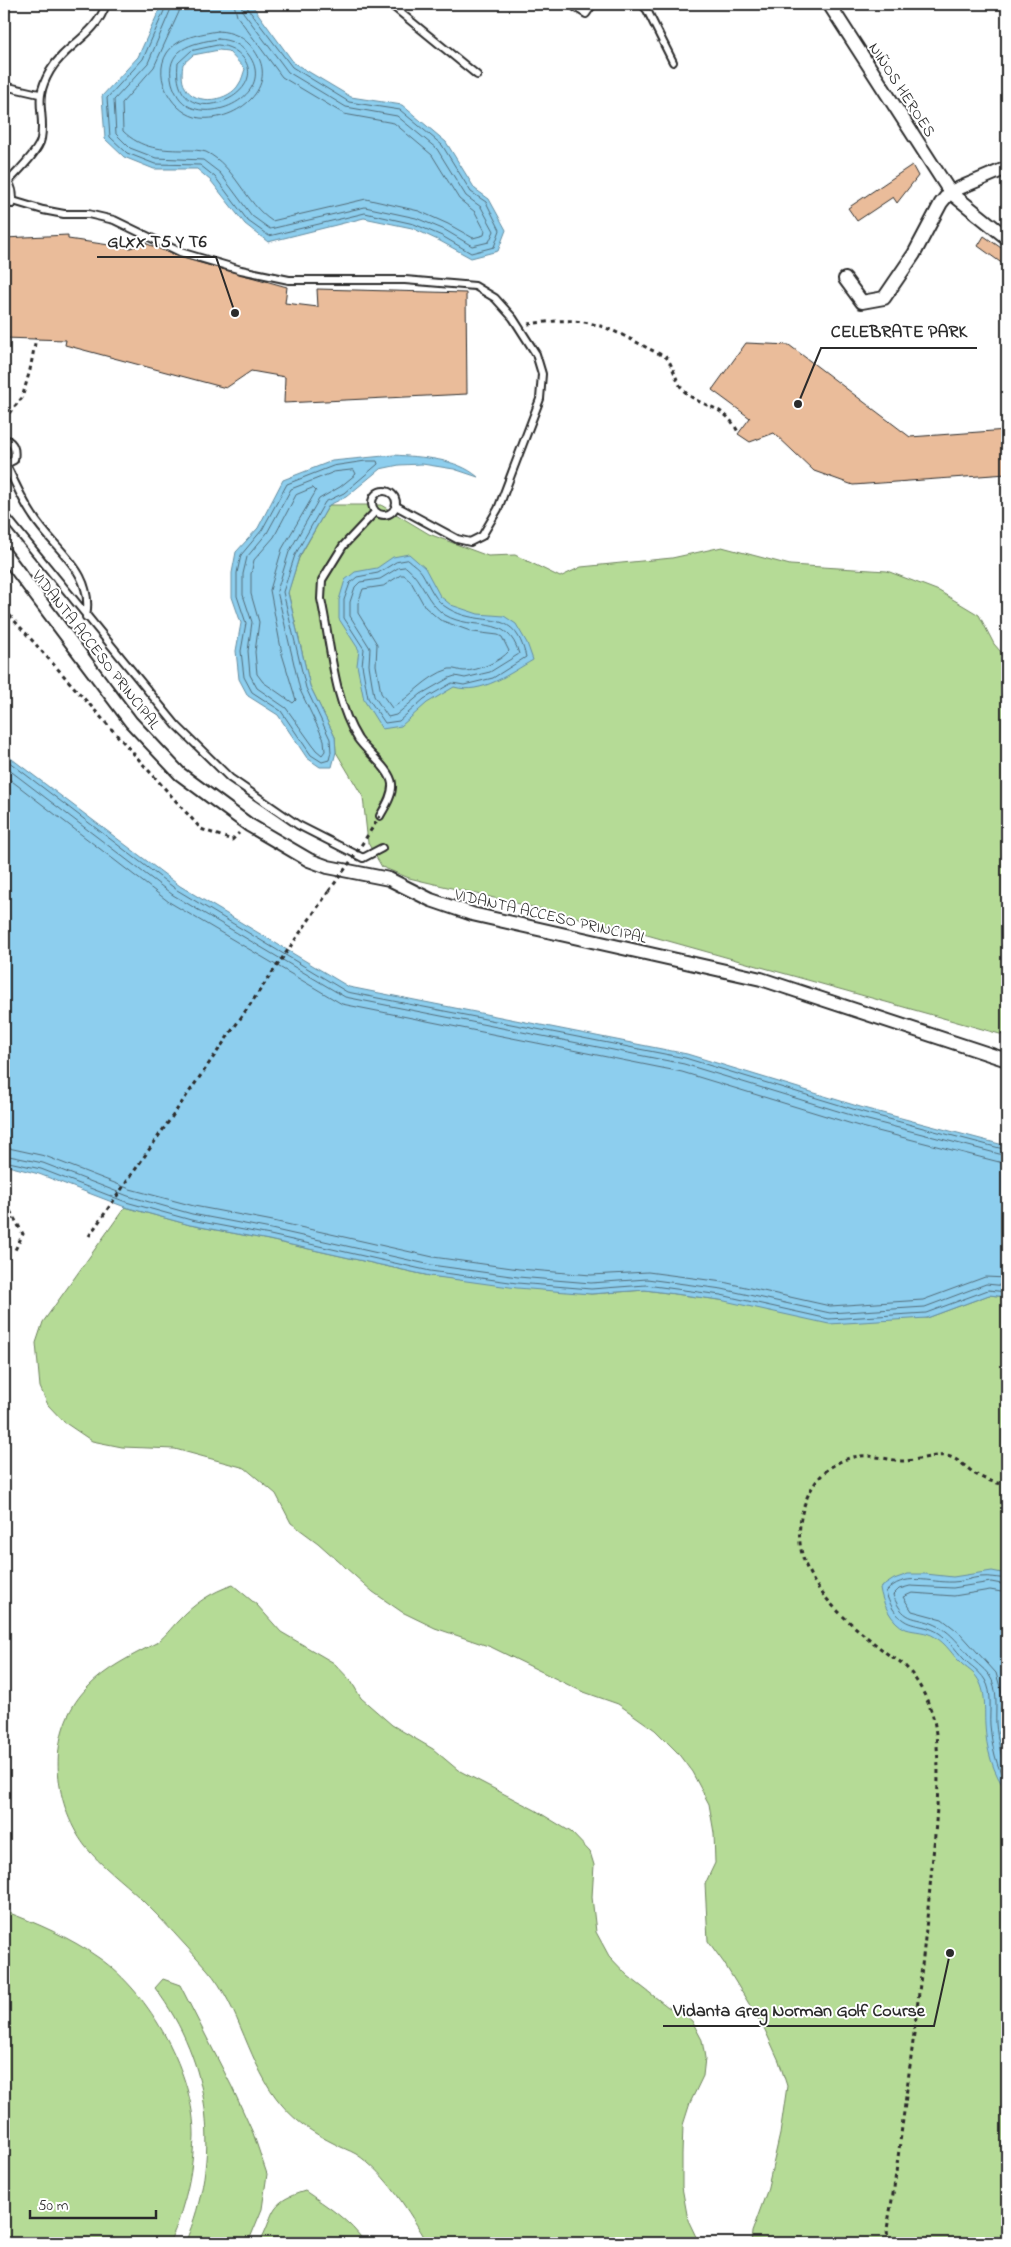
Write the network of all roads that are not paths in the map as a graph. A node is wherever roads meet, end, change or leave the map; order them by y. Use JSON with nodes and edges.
{"nodes":[{"id":1,"x":106,"y":4,"type":"edge"},
{"id":2,"x":390,"y":4,"type":"edge"},
{"id":3,"x":570,"y":4,"type":"edge"},
{"id":4,"x":592,"y":4,"type":"edge"},
{"id":5,"x":642,"y":4,"type":"edge"},
{"id":6,"x":829,"y":4,"type":"edge"},
{"id":7,"x":673,"y":62,"type":"dead end"},
{"id":8,"x":477,"y":75,"type":"dead end"},
{"id":9,"x":4,"y":86,"type":"edge"},
{"id":10,"x":39,"y":94,"type":"junction"},
{"id":11,"x":1007,"y":168,"type":"edge"},
{"id":12,"x":6,"y":180,"type":"edge"},
{"id":13,"x":950,"y":192,"type":"junction"},
{"id":14,"x":1007,"y":238,"type":"edge"},
{"id":15,"x":845,"y":279,"type":"dead end"},
{"id":16,"x":4,"y":438,"type":"edge"},
{"id":17,"x":5,"y":465,"type":"edge"},
{"id":18,"x":396,"y":506,"type":"junction"},
{"id":19,"x":375,"y":512,"type":"junction"},
{"id":20,"x":4,"y":514,"type":"edge"},
{"id":21,"x":4,"y":553,"type":"edge"},
{"id":22,"x":86,"y":617,"type":"junction"},
{"id":23,"x":380,"y":816,"type":"road end"},
{"id":24,"x":382,"y":848,"type":"dead end"},
{"id":25,"x":1007,"y":1060,"type":"edge"}],
"edges":[{"from":1,"to":10,"type":"lane"},
{"from":2,"to":8,"type":"lane"},
{"from":3,"to":4,"type":"lane"},
{"from":5,"to":7,"type":"lane"},
{"from":6,"to":13,"type":"street","name":"NIÑOS HEROES"},
{"from":9,"to":10,"type":"lane"},
{"from":10,"to":12,"type":"lane"},
{"from":11,"to":13,"type":"street"},
{"from":12,"to":18,"type":"lane"},
{"from":13,"to":14,"type":"street","name":"NIÑOS HEROES"},
{"from":13,"to":15,"type":"street"},
{"from":16,"to":17,"type":"lane"},
{"from":17,"to":22,"type":"lane"},
{"from":18,"to":19,"type":"lane"},
{"from":18,"to":19,"type":"lane"},
{"from":19,"to":23,"type":"lane"},
{"from":20,"to":22,"type":"lane"},
{"from":21,"to":25,"type":"street","name":"VIDANTA ACCESO PRINCIPAL"},
{"from":22,"to":24,"type":"lane"}]}
